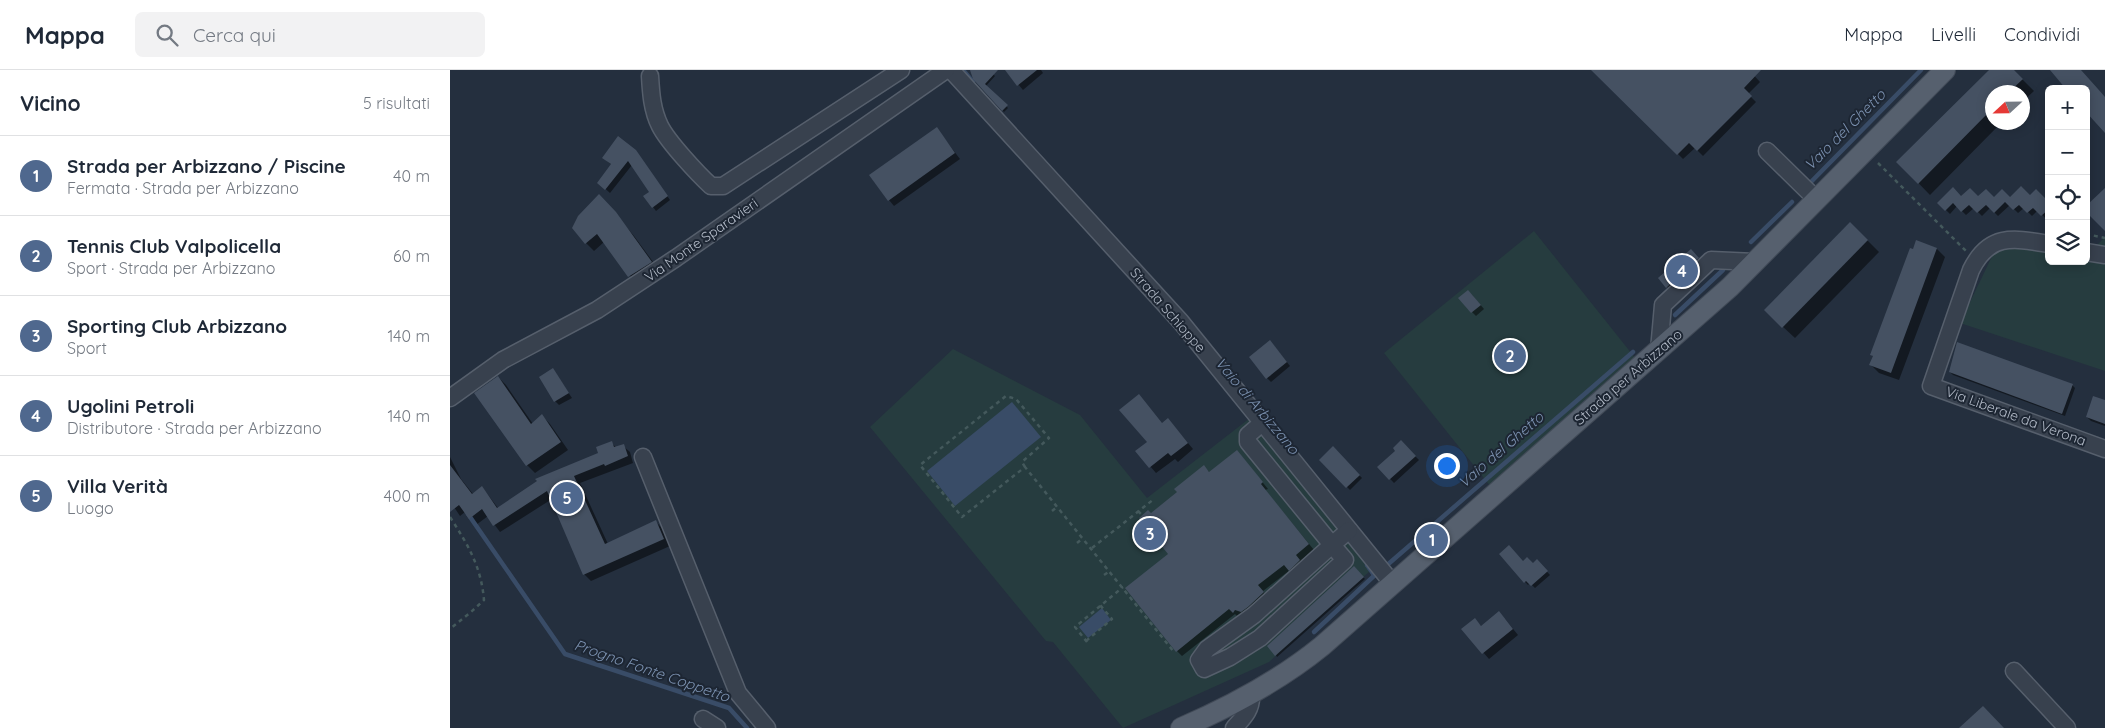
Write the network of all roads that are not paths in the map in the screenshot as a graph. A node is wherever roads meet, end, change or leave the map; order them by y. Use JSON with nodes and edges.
{"nodes":[{"id":1,"x":901,"y":70,"type":"edge"},
{"id":2,"x":1945,"y":70,"type":"edge"},
{"id":3,"x":945,"y":71,"type":"edge"},
{"id":4,"x":650,"y":76,"type":"dead end"},
{"id":5,"x":1767,"y":152,"type":"dead end"},
{"id":6,"x":1817,"y":200,"type":"junction"},
{"id":7,"x":2045,"y":244,"type":"edge"},
{"id":8,"x":2090,"y":253,"type":"edge"},
{"id":9,"x":2105,"y":255,"type":"edge"},
{"id":10,"x":1755,"y":262,"type":"junction"},
{"id":11,"x":1659,"y":350,"type":"junction"},
{"id":12,"x":450,"y":398,"type":"edge"},
{"id":13,"x":1262,"y":422,"type":"junction"},
{"id":14,"x":2105,"y":448,"type":"edge"},
{"id":15,"x":643,"y":458,"type":"dead end"},
{"id":16,"x":1342,"y":536,"type":"junction"},
{"id":17,"x":1393,"y":584,"type":"junction"},
{"id":18,"x":2014,"y":671,"type":"dead end"},
{"id":19,"x":1251,"y":695,"type":"junction"},
{"id":20,"x":703,"y":719,"type":"dead end"},
{"id":21,"x":717,"y":728,"type":"edge"},
{"id":22,"x":767,"y":728,"type":"edge"},
{"id":23,"x":1181,"y":728,"type":"edge"},
{"id":24,"x":1234,"y":728,"type":"edge"},
{"id":25,"x":2067,"y":728,"type":"edge"}],
"edges":[{"from":1,"to":4,"type":"street"},
{"from":2,"to":6,"type":"main road","name":"Strada per Arbizzano"},
{"from":3,"to":12,"type":"street","name":"Via Monte Sparavieri"},
{"from":3,"to":13,"type":"street","name":"Strada Schioppe"},
{"from":5,"to":6,"type":"street"},
{"from":6,"to":10,"type":"main road","name":"Strada per Arbizzano"},
{"from":7,"to":14,"type":"street","name":"Via Liberale da Verona"},
{"from":8,"to":9,"type":"street"},
{"from":10,"to":11,"type":"main road","name":"Strada per Arbizzano"},
{"from":10,"to":11,"type":"street"},
{"from":11,"to":17,"type":"main road","name":"Strada per Arbizzano"},
{"from":13,"to":16,"type":"street","name":"Strada Schioppe"},
{"from":13,"to":16,"type":"street"},
{"from":15,"to":22,"type":"street"},
{"from":16,"to":16,"type":"street"},
{"from":16,"to":17,"type":"street","name":"Strada Schioppe"},
{"from":17,"to":19,"type":"main road","name":"Strada per Arbizzano"},
{"from":18,"to":25,"type":"street"},
{"from":19,"to":23,"type":"main road","name":"Strada per Arbizzano"},
{"from":19,"to":24,"type":"street"},
{"from":20,"to":21,"type":"street"}]}
